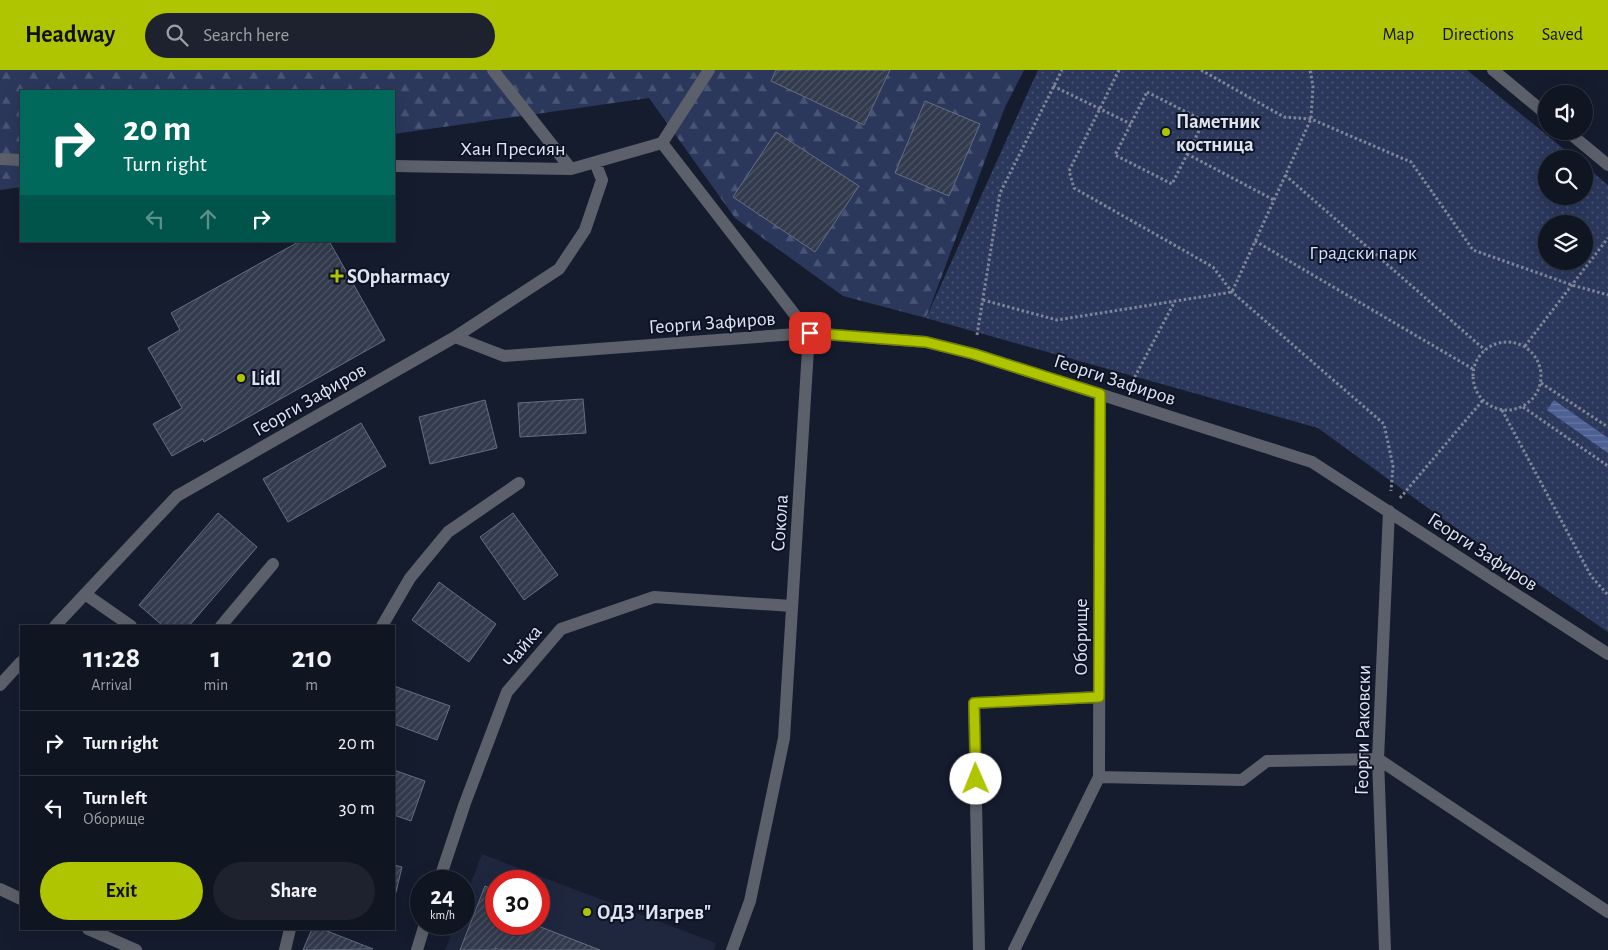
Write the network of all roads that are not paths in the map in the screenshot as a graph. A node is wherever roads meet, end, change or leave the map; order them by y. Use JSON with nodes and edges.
{"nodes":[{"id":1,"x":493,"y":70,"type":"edge"},
{"id":2,"x":709,"y":70,"type":"edge"},
{"id":3,"x":1493,"y":70,"type":"edge"},
{"id":4,"x":1538,"y":107,"type":"edge"},
{"id":5,"x":1578,"y":140,"type":"edge"},
{"id":6,"x":662,"y":143,"type":"junction"},
{"id":7,"x":0,"y":159,"type":"edge"},
{"id":8,"x":20,"y":160,"type":"edge"},
{"id":9,"x":595,"y":162,"type":"junction"},
{"id":10,"x":1608,"y":165,"type":"edge"},
{"id":11,"x":395,"y":166,"type":"edge"},
{"id":12,"x":571,"y":169,"type":"junction"},
{"id":13,"x":810,"y":333,"type":"junction"},
{"id":14,"x":455,"y":337,"type":"junction"},
{"id":15,"x":1100,"y":394,"type":"junction"},
{"id":16,"x":519,"y":483,"type":"dead end"},
{"id":17,"x":1389,"y":512,"type":"junction"},
{"id":18,"x":273,"y":564,"type":"dead end"},
{"id":19,"x":85,"y":594,"type":"junction"},
{"id":20,"x":792,"y":606,"type":"junction"},
{"id":21,"x":56,"y":625,"type":"edge"},
{"id":22,"x":130,"y":625,"type":"edge"},
{"id":23,"x":222,"y":625,"type":"edge"},
{"id":24,"x":383,"y":625,"type":"edge"},
{"id":25,"x":1608,"y":654,"type":"edge"},
{"id":26,"x":20,"y":663,"type":"edge"},
{"id":27,"x":0,"y":685,"type":"edge"},
{"id":28,"x":1099,"y":697,"type":"junction"},
{"id":29,"x":1378,"y":760,"type":"junction"},
{"id":30,"x":1099,"y":777,"type":"junction"},
{"id":31,"x":443,"y":870,"type":"edge"},
{"id":32,"x":0,"y":889,"type":"edge"},
{"id":33,"x":20,"y":899,"type":"edge"},
{"id":34,"x":1608,"y":912,"type":"edge"},
{"id":35,"x":90,"y":930,"type":"edge"},
{"id":36,"x":290,"y":930,"type":"edge"},
{"id":37,"x":422,"y":935,"type":"edge"},
{"id":38,"x":136,"y":950,"type":"edge"},
{"id":39,"x":285,"y":950,"type":"edge"},
{"id":40,"x":417,"y":950,"type":"edge"},
{"id":41,"x":732,"y":950,"type":"edge"},
{"id":42,"x":979,"y":950,"type":"edge"},
{"id":43,"x":1014,"y":950,"type":"edge"},
{"id":44,"x":1385,"y":950,"type":"edge"}],
"edges":[{"from":1,"to":12,"type":"street"},
{"from":2,"to":6,"type":"street"},
{"from":3,"to":4,"type":"street"},
{"from":5,"to":10,"type":"street"},
{"from":6,"to":9,"type":"street","name":"Хан Пресиян"},
{"from":6,"to":13,"type":"street"},
{"from":7,"to":8,"type":"street"},
{"from":9,"to":12,"type":"street","name":"Хан Пресиян"},
{"from":9,"to":14,"type":"street"},
{"from":11,"to":12,"type":"street","name":"Хан Пресиян"},
{"from":13,"to":14,"type":"street","name":"Георги Зафиров"},
{"from":13,"to":15,"type":"street","name":"Георги Зафиров"},
{"from":13,"to":20,"type":"street","name":"Сокола"},
{"from":14,"to":19,"type":"street","name":"Георги Зафиров"},
{"from":15,"to":17,"type":"street","name":"Георги Зафиров"},
{"from":15,"to":28,"type":"street","name":"Оборище"},
{"from":16,"to":24,"type":"street"},
{"from":17,"to":25,"type":"street","name":"Георги Зафиров"},
{"from":17,"to":29,"type":"street","name":"Георги Раковски"},
{"from":18,"to":23,"type":"street"},
{"from":19,"to":21,"type":"street","name":"Георги Зафиров"},
{"from":19,"to":22,"type":"street"},
{"from":20,"to":31,"type":"street","name":"Чайка"},
{"from":20,"to":41,"type":"street","name":"Сокола"},
{"from":26,"to":27,"type":"street"},
{"from":28,"to":30,"type":"street","name":"Оборище"},
{"from":28,"to":42,"type":"street"},
{"from":29,"to":30,"type":"street"},
{"from":29,"to":34,"type":"street"},
{"from":29,"to":44,"type":"street","name":"Георги Раковски"},
{"from":30,"to":43,"type":"street","name":"Оборище"},
{"from":32,"to":33,"type":"street"},
{"from":35,"to":38,"type":"street"},
{"from":36,"to":39,"type":"street"},
{"from":37,"to":40,"type":"street"}]}
